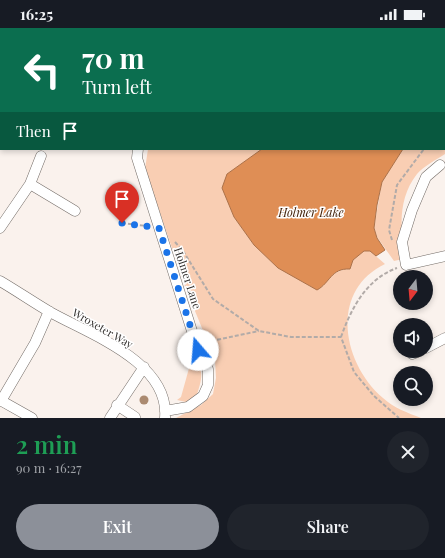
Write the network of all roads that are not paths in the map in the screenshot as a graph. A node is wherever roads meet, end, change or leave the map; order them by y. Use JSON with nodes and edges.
{"nodes":[{"id":1,"x":138,"y":150,"type":"edge"},
{"id":2,"x":41,"y":156,"type":"dead end"},
{"id":3,"x":440,"y":165,"type":"dead end"},
{"id":4,"x":30,"y":184,"type":"junction"},
{"id":5,"x":75,"y":211,"type":"dead end"},
{"id":6,"x":0,"y":228,"type":"edge"},
{"id":7,"x":445,"y":256,"type":"edge"},
{"id":8,"x":0,"y":281,"type":"edge"},
{"id":9,"x":49,"y":311,"type":"junction"},
{"id":10,"x":445,"y":338,"type":"edge"},
{"id":11,"x":433,"y":344,"type":"edge"},
{"id":12,"x":144,"y":367,"type":"junction"},
{"id":13,"x":0,"y":401,"type":"edge"},
{"id":14,"x":117,"y":405,"type":"junction"},
{"id":15,"x":165,"y":415,"type":"edge"},
{"id":16,"x":135,"y":417,"type":"dead end"},
{"id":17,"x":32,"y":418,"type":"edge"},
{"id":18,"x":110,"y":418,"type":"edge"}],
"edges":[{"from":1,"to":15,"type":"street","name":"Holmer Lane"},
{"from":2,"to":4,"type":"street"},
{"from":3,"to":7,"type":"street"},
{"from":4,"to":5,"type":"street"},
{"from":4,"to":6,"type":"street"},
{"from":8,"to":9,"type":"street","name":"Wroxeter Way"},
{"from":9,"to":12,"type":"street","name":"Wroxeter Way"},
{"from":9,"to":13,"type":"street"},
{"from":10,"to":11,"type":"street"},
{"from":12,"to":14,"type":"street"},
{"from":12,"to":15,"type":"street","name":"Wroxeter Way"},
{"from":13,"to":17,"type":"street"},
{"from":14,"to":16,"type":"street"},
{"from":14,"to":18,"type":"street"}]}
